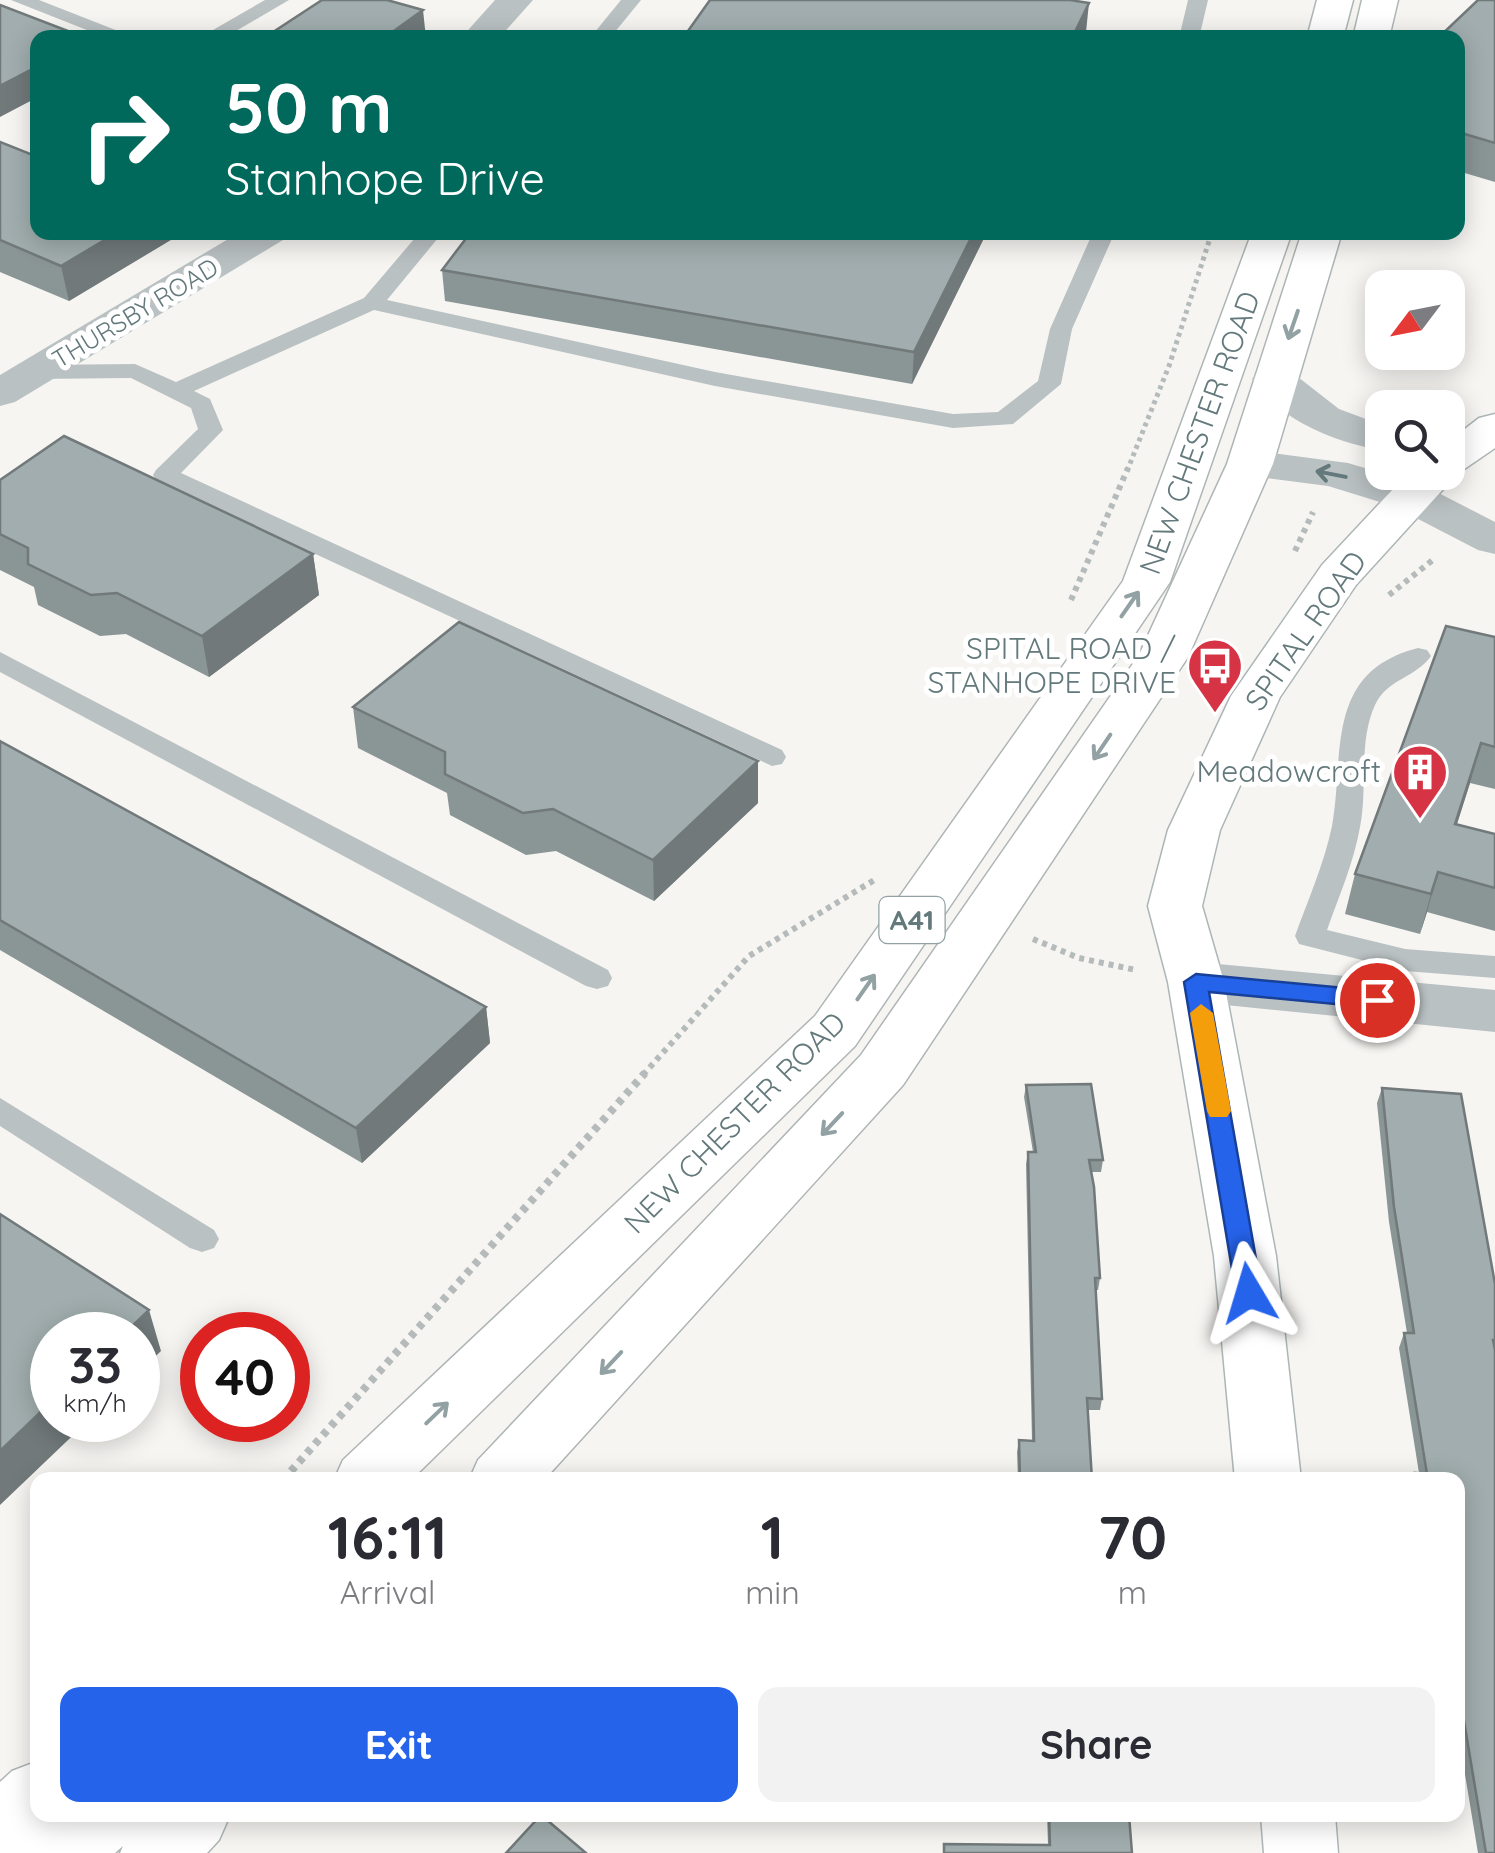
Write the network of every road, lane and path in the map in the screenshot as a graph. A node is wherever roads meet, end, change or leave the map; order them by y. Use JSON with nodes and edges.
{"nodes":[{"id":1,"x":21,"y":0,"type":"edge"},
{"id":2,"x":280,"y":0,"type":"edge"},
{"id":3,"x":514,"y":0,"type":"edge"},
{"id":4,"x":631,"y":0,"type":"edge"},
{"id":5,"x":1198,"y":0,"type":"edge"},
{"id":6,"x":1336,"y":0,"type":"edge"},
{"id":7,"x":1380,"y":0,"type":"edge"},
{"id":8,"x":104,"y":30,"type":"edge"},
{"id":9,"x":223,"y":30,"type":"edge"},
{"id":10,"x":486,"y":30,"type":"edge"},
{"id":11,"x":606,"y":30,"type":"edge"},
{"id":12,"x":1190,"y":30,"type":"edge"},
{"id":13,"x":1327,"y":30,"type":"edge"},
{"id":14,"x":1373,"y":30,"type":"edge"},
{"id":15,"x":256,"y":240,"type":"edge"},
{"id":16,"x":425,"y":240,"type":"edge"},
{"id":17,"x":1100,"y":240,"type":"edge"},
{"id":18,"x":1209,"y":240,"type":"edge"},
{"id":19,"x":1269,"y":240,"type":"edge"},
{"id":20,"x":1319,"y":240,"type":"edge"},
{"id":21,"x":372,"y":303,"type":"junction"},
{"id":22,"x":1274,"y":380,"type":"junction"},
{"id":23,"x":17,"y":382,"type":"edge"},
{"id":24,"x":175,"y":391,"type":"junction"},
{"id":25,"x":1365,"y":435,"type":"edge"},
{"id":26,"x":1250,"y":464,"type":"junction"},
{"id":27,"x":1365,"y":469,"type":"edge"},
{"id":28,"x":1465,"y":486,"type":"edge"},
{"id":29,"x":1420,"y":490,"type":"edge"},
{"id":30,"x":1495,"y":540,"type":"edge"},
{"id":31,"x":1066,"y":608,"type":"dead end"},
{"id":32,"x":1418,"y":656,"type":"dead end"},
{"id":33,"x":0,"y":661,"type":"edge"},
{"id":34,"x":772,"y":757,"type":"dead end"},
{"id":35,"x":878,"y":878,"type":"dead end"},
{"id":36,"x":986,"y":918,"type":"junction"},
{"id":37,"x":1495,"y":967,"type":"edge"},
{"id":38,"x":597,"y":978,"type":"dead end"},
{"id":39,"x":1196,"y":982,"type":"junction"},
{"id":40,"x":1420,"y":982,"type":"junction"},
{"id":41,"x":1495,"y":1011,"type":"edge"},
{"id":42,"x":0,"y":1110,"type":"edge"},
{"id":43,"x":202,"y":1238,"type":"dead end"},
{"id":44,"x":290,"y":1472,"type":"edge"},
{"id":45,"x":375,"y":1472,"type":"edge"},
{"id":46,"x":509,"y":1472,"type":"edge"},
{"id":47,"x":1267,"y":1472,"type":"edge"},
{"id":48,"x":30,"y":1804,"type":"edge"},
{"id":49,"x":95,"y":1822,"type":"edge"},
{"id":50,"x":186,"y":1822,"type":"edge"},
{"id":51,"x":1299,"y":1822,"type":"edge"},
{"id":52,"x":0,"y":1832,"type":"edge"},
{"id":53,"x":64,"y":1853,"type":"edge"},
{"id":54,"x":158,"y":1853,"type":"edge"},
{"id":55,"x":1302,"y":1853,"type":"edge"}],
"edges":[{"from":1,"to":8,"type":"lane"},
{"from":2,"to":9,"type":"lane"},
{"from":3,"to":10,"type":"street"},
{"from":4,"to":11,"type":"lane"},
{"from":5,"to":12,"type":"lane"},
{"from":6,"to":13,"type":"main road"},
{"from":7,"to":14,"type":"main road"},
{"from":15,"to":23,"type":"street","name":"THURSBY ROAD"},
{"from":16,"to":21,"type":"lane"},
{"from":17,"to":21,"type":"lane"},
{"from":18,"to":31,"type":"path"},
{"from":45,"to":19,"type":"main road","name":"NEW CHESTER ROAD","number":"A41","one_way":true},
{"from":20,"to":22,"type":"main road","name":"NEW CHESTER ROAD","number":"A41","one_way":true},
{"from":21,"to":24,"type":"lane"},
{"from":22,"to":25,"type":"street"},
{"from":22,"to":26,"type":"main road","name":"NEW CHESTER ROAD","number":"A41"},
{"from":23,"to":24,"type":"lane"},
{"from":24,"to":34,"type":"lane"},
{"from":27,"to":26,"type":"street","one_way":true},
{"from":26,"to":36,"type":"main road","name":"NEW CHESTER ROAD","number":"A41","one_way":true},
{"from":28,"to":30,"type":"street"},
{"from":29,"to":39,"type":"main road","name":"SPITAL ROAD"},
{"from":32,"to":40,"type":"lane"},
{"from":33,"to":38,"type":"lane"},
{"from":35,"to":44,"type":"path"},
{"from":36,"to":39,"type":"path"},
{"from":36,"to":46,"type":"main road","name":"NEW CHESTER ROAD","number":"A41","one_way":true},
{"from":37,"to":40,"type":"lane"},
{"from":39,"to":40,"type":"street"},
{"from":39,"to":47,"type":"main road","name":"SPITAL ROAD"},
{"from":40,"to":41,"type":"street"},
{"from":42,"to":43,"type":"lane"},
{"from":48,"to":52,"type":"main road"},
{"from":49,"to":53,"type":"main road"},
{"from":50,"to":54,"type":"main road"},
{"from":51,"to":55,"type":"main road"}]}
